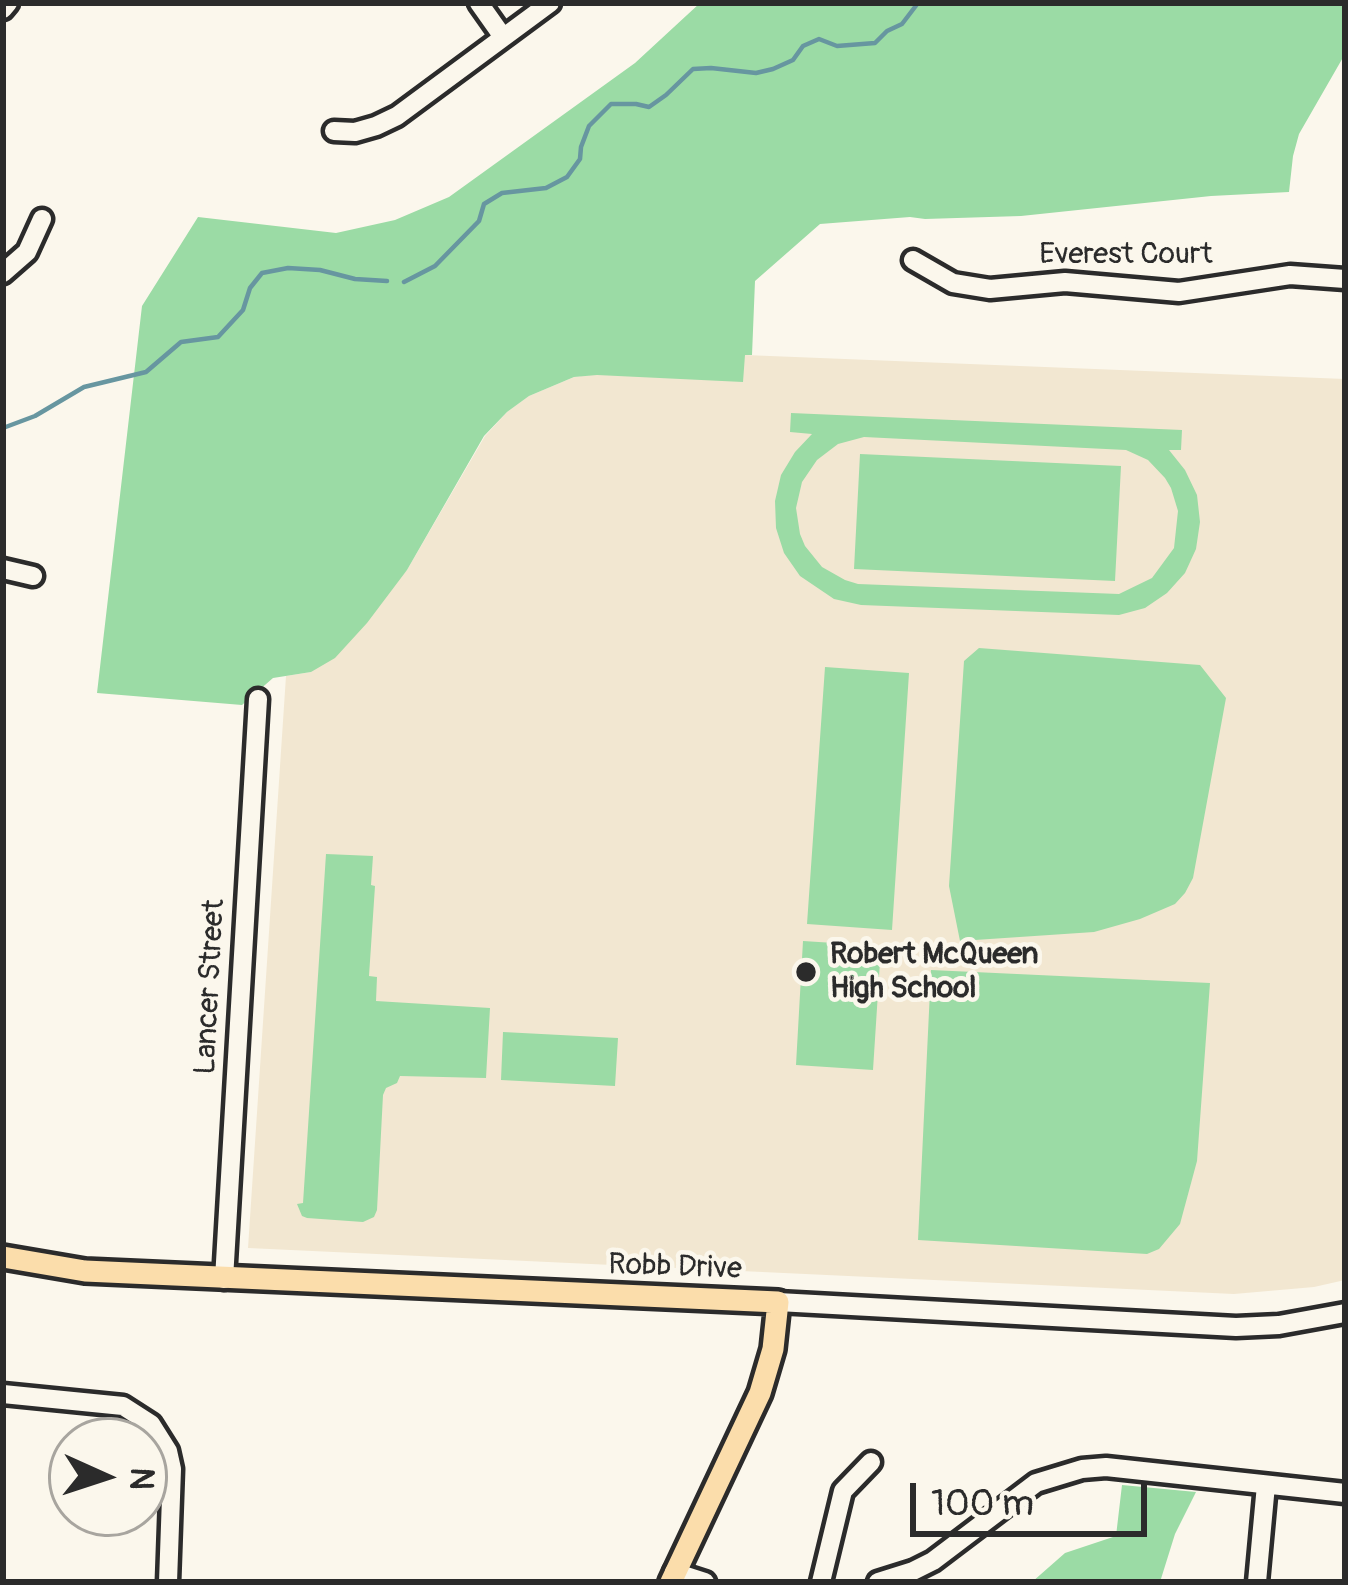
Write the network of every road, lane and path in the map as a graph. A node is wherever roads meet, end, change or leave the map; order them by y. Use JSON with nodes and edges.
{"nodes":[{"id":1,"x":479,"y":3,"type":"edge"},
{"id":2,"x":550,"y":3,"type":"edge"},
{"id":3,"x":503,"y":37,"type":"junction"},
{"id":4,"x":334,"y":131,"type":"dead end"},
{"id":5,"x":42,"y":219,"type":"dead end"},
{"id":6,"x":913,"y":260,"type":"dead end"},
{"id":7,"x":3,"y":273,"type":"edge"},
{"id":8,"x":1345,"y":279,"type":"edge"},
{"id":9,"x":3,"y":569,"type":"edge"},
{"id":10,"x":33,"y":576,"type":"dead end"},
{"id":11,"x":258,"y":699,"type":"dead end"},
{"id":12,"x":3,"y":1257,"type":"edge"},
{"id":13,"x":224,"y":1279,"type":"junction"},
{"id":14,"x":778,"y":1302,"type":"junction"},
{"id":15,"x":1345,"y":1313,"type":"edge"},
{"id":16,"x":3,"y":1394,"type":"edge"},
{"id":17,"x":872,"y":1462,"type":"dead end"},
{"id":18,"x":1266,"y":1486,"type":"junction"},
{"id":19,"x":1345,"y":1493,"type":"edge"},
{"id":20,"x":672,"y":1577,"type":"edge"},
{"id":21,"x":167,"y":1582,"type":"edge"},
{"id":22,"x":705,"y":1582,"type":"edge"},
{"id":23,"x":820,"y":1582,"type":"edge"},
{"id":24,"x":878,"y":1582,"type":"edge"},
{"id":25,"x":1257,"y":1582,"type":"edge"}],
"edges":[{"from":1,"to":3,"type":"street"},
{"from":2,"to":3,"type":"street"},
{"from":3,"to":4,"type":"street"},
{"from":5,"to":7,"type":"street"},
{"from":6,"to":8,"type":"street","name":"Everest Court"},
{"from":9,"to":10,"type":"street"},
{"from":11,"to":13,"type":"street","name":"Lancer Street"},
{"from":12,"to":13,"type":"main road","name":"Robb Drive"},
{"from":13,"to":14,"type":"main road","name":"Robb Drive"},
{"from":14,"to":15,"type":"street","name":"Robb Drive"},
{"from":14,"to":20,"type":"main road"},
{"from":16,"to":21,"type":"street"},
{"from":17,"to":23,"type":"street"},
{"from":18,"to":19,"type":"street"},
{"from":18,"to":24,"type":"street"},
{"from":18,"to":25,"type":"street"},
{"from":20,"to":22,"type":"street"}]}
